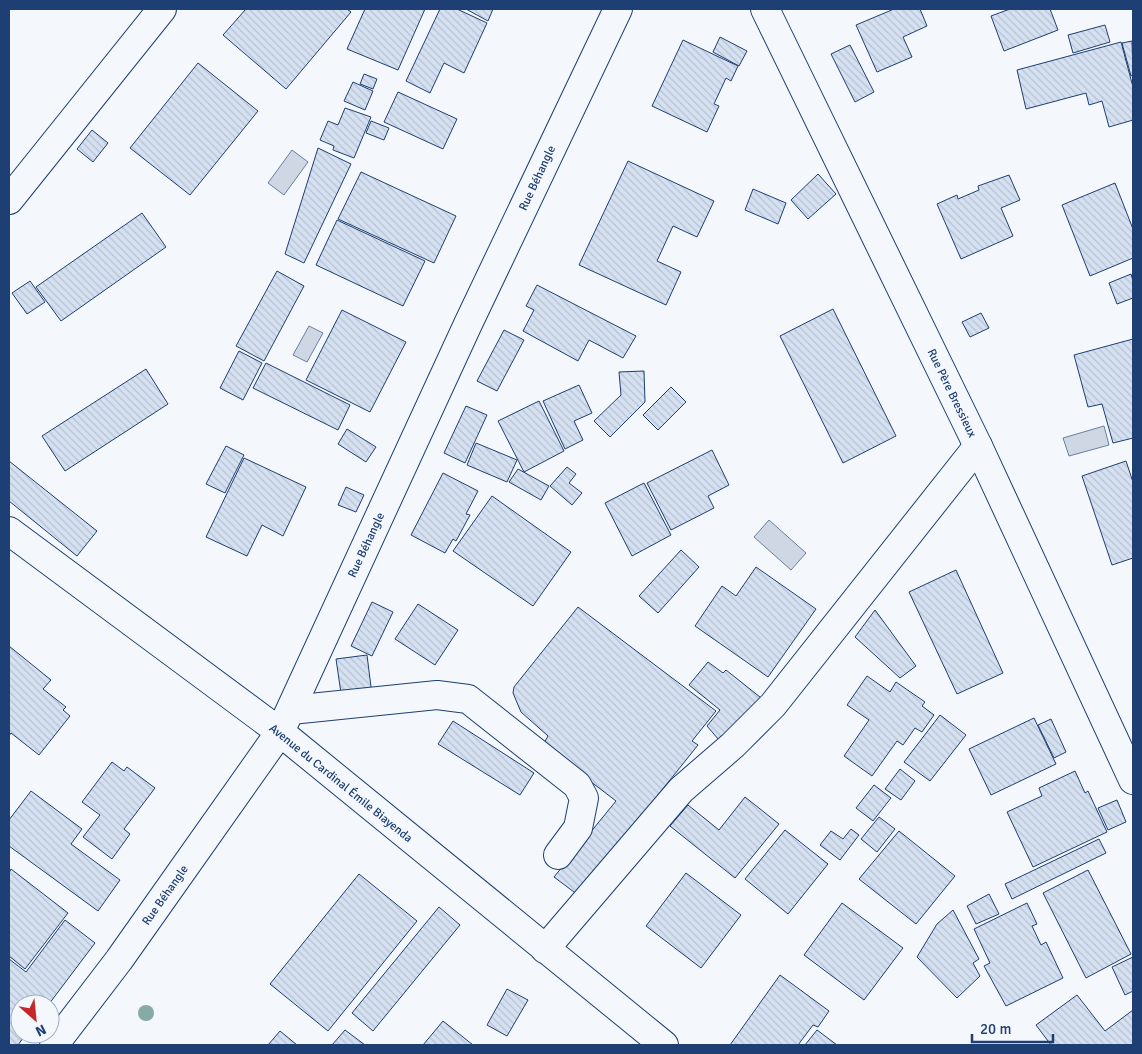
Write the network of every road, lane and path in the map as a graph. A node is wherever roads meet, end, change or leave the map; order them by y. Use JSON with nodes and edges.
{"nodes":[{"id":1,"x":162,"y":9,"type":"edge"},
{"id":2,"x":618,"y":9,"type":"edge"},
{"id":3,"x":765,"y":9,"type":"edge"},
{"id":4,"x":9,"y":200,"type":"edge"},
{"id":5,"x":978,"y":446,"type":"junction"},
{"id":6,"x":9,"y":531,"type":"edge"},
{"id":7,"x":286,"y":721,"type":"junction"},
{"id":8,"x":1133,"y":780,"type":"edge"},
{"id":9,"x":558,"y":855,"type":"dead end"},
{"id":10,"x":545,"y":950,"type":"junction"},
{"id":11,"x":54,"y":1045,"type":"edge"},
{"id":12,"x":664,"y":1045,"type":"edge"}],
"edges":[{"from":1,"to":4,"type":"street"},
{"from":2,"to":7,"type":"street","name":"Rue Béhangle"},
{"from":3,"to":5,"type":"street","name":"Rue Père Bressieux"},
{"from":5,"to":8,"type":"street","name":"Rue Père Bressieux"},
{"from":5,"to":10,"type":"street"},
{"from":6,"to":7,"type":"street","name":"Avenue du Cardinal Émile Biayenda"},
{"from":7,"to":9,"type":"street"},
{"from":7,"to":10,"type":"street","name":"Avenue du Cardinal Émile Biayenda"},
{"from":7,"to":11,"type":"street","name":"Rue Béhangle"},
{"from":10,"to":12,"type":"street","name":"Avenue du Cardinal Émile Biayenda"}]}
